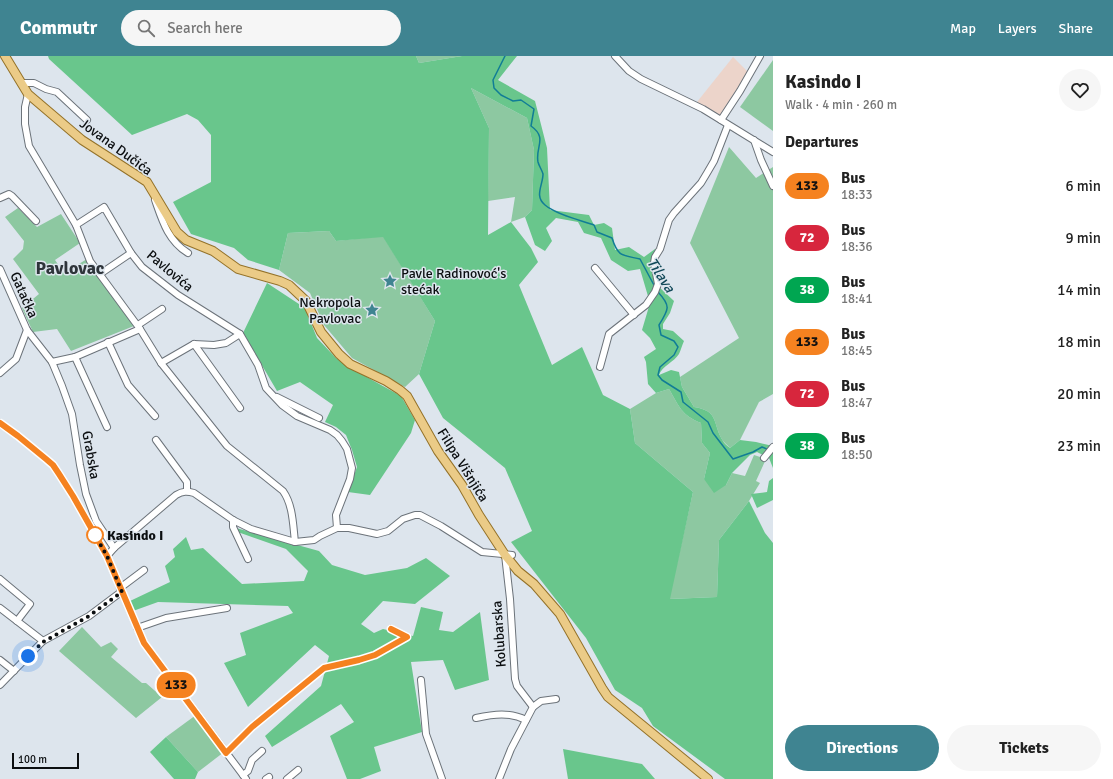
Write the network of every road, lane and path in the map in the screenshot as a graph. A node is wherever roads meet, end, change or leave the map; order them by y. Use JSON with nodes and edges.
{"nodes":[{"id":1,"x":5,"y":56,"type":"edge"},
{"id":2,"x":615,"y":56,"type":"edge"},
{"id":3,"x":760,"y":56,"type":"edge"},
{"id":4,"x":22,"y":83,"type":"junction"},
{"id":5,"x":28,"y":94,"type":"junction"},
{"id":6,"x":87,"y":120,"type":"dead end"},
{"id":7,"x":721,"y":120,"type":"junction"},
{"id":8,"x":728,"y":125,"type":"junction"},
{"id":9,"x":754,"y":140,"type":"junction"},
{"id":10,"x":773,"y":152,"type":"edge"},
{"id":11,"x":773,"y":186,"type":"edge"},
{"id":12,"x":151,"y":191,"type":"junction"},
{"id":13,"x":0,"y":198,"type":"edge"},
{"id":14,"x":36,"y":221,"type":"dead end"},
{"id":15,"x":76,"y":225,"type":"junction"},
{"id":16,"x":131,"y":253,"type":"junction"},
{"id":17,"x":188,"y":253,"type":"dead end"},
{"id":18,"x":595,"y":268,"type":"dead end"},
{"id":19,"x":0,"y":269,"type":"edge"},
{"id":20,"x":100,"y":274,"type":"junction"},
{"id":21,"x":162,"y":309,"type":"dead end"},
{"id":22,"x":634,"y":315,"type":"junction"},
{"id":23,"x":139,"y":327,"type":"junction"},
{"id":24,"x":26,"y":330,"type":"junction"},
{"id":25,"x":240,"y":334,"type":"junction"},
{"id":26,"x":108,"y":342,"type":"junction"},
{"id":27,"x":194,"y":344,"type":"junction"},
{"id":28,"x":75,"y":357,"type":"junction"},
{"id":29,"x":52,"y":362,"type":"junction"},
{"id":30,"x":161,"y":363,"type":"junction"},
{"id":31,"x":600,"y":367,"type":"dead end"},
{"id":32,"x":0,"y":373,"type":"edge"},
{"id":33,"x":400,"y":390,"type":"joint"},
{"id":34,"x":273,"y":395,"type":"junction"},
{"id":35,"x":240,"y":408,"type":"dead end"},
{"id":36,"x":155,"y":416,"type":"dead end"},
{"id":37,"x":319,"y":418,"type":"dead end"},
{"id":38,"x":0,"y":423,"type":"edge"},
{"id":39,"x":107,"y":427,"type":"dead end"},
{"id":40,"x":156,"y":440,"type":"dead end"},
{"id":41,"x":771,"y":449,"type":"edge"},
{"id":42,"x":764,"y":458,"type":"dead end"},
{"id":43,"x":187,"y":491,"type":"junction"},
{"id":44,"x":233,"y":520,"type":"junction"},
{"id":45,"x":337,"y":528,"type":"junction"},
{"id":46,"x":295,"y":542,"type":"junction"},
{"id":47,"x":114,"y":548,"type":"junction"},
{"id":48,"x":508,"y":555,"type":"junction"},
{"id":49,"x":107,"y":556,"type":"junction"},
{"id":50,"x":248,"y":559,"type":"dead end"},
{"id":51,"x":144,"y":570,"type":"dead end"},
{"id":52,"x":0,"y":579,"type":"edge"},
{"id":53,"x":121,"y":590,"type":"junction"},
{"id":54,"x":0,"y":608,"type":"edge"},
{"id":55,"x":227,"y":608,"type":"dead end"},
{"id":56,"x":17,"y":621,"type":"junction"},
{"id":57,"x":137,"y":628,"type":"junction"},
{"id":58,"x":391,"y":629,"type":"dead end"},
{"id":59,"x":43,"y":642,"type":"junction"},
{"id":60,"x":0,"y":660,"type":"edge"},
{"id":61,"x":14,"y":671,"type":"junction"},
{"id":62,"x":420,"y":680,"type":"dead end"},
{"id":63,"x":0,"y":685,"type":"edge"},
{"id":64,"x":556,"y":699,"type":"dead end"},
{"id":65,"x":533,"y":707,"type":"junction"},
{"id":66,"x":476,"y":718,"type":"dead end"},
{"id":67,"x":526,"y":720,"type":"junction"},
{"id":68,"x":262,"y":751,"type":"dead end"},
{"id":69,"x":226,"y":753,"type":"junction"},
{"id":70,"x":298,"y":770,"type":"dead end"},
{"id":71,"x":245,"y":777,"type":"edge"},
{"id":72,"x":287,"y":779,"type":"edge"},
{"id":73,"x":442,"y":779,"type":"edge"},
{"id":74,"x":499,"y":779,"type":"edge"},
{"id":75,"x":708,"y":779,"type":"edge"}],
"edges":[{"from":1,"to":4,"type":"main road","name":"Jovana Dučića"},
{"from":2,"to":7,"type":"street"},
{"from":3,"to":7,"type":"street"},
{"from":4,"to":5,"type":"main road","name":"Jovana Dučića"},
{"from":4,"to":6,"type":"street"},
{"from":5,"to":12,"type":"main road","name":"Jovana Dučića"},
{"from":5,"to":15,"type":"street"},
{"from":7,"to":8,"type":"street"},
{"from":8,"to":9,"type":"street"},
{"from":8,"to":22,"type":"street"},
{"from":9,"to":10,"type":"street"},
{"from":9,"to":11,"type":"street"},
{"from":12,"to":17,"type":"street"},
{"from":12,"to":33,"type":"main road","name":"Jovana Dučića"},
{"from":13,"to":14,"type":"street"},
{"from":15,"to":16,"type":"street","name":"Pavlovića"},
{"from":15,"to":20,"type":"street"},
{"from":16,"to":20,"type":"street"},
{"from":16,"to":25,"type":"street","name":"Pavlovića"},
{"from":18,"to":22,"type":"street"},
{"from":19,"to":24,"type":"street","name":"Gatačka"},
{"from":20,"to":23,"type":"street"},
{"from":21,"to":23,"type":"street"},
{"from":22,"to":31,"type":"street"},
{"from":23,"to":26,"type":"street"},
{"from":23,"to":30,"type":"street"},
{"from":24,"to":29,"type":"street","name":"Grabska"},
{"from":24,"to":32,"type":"street"},
{"from":25,"to":27,"type":"street"},
{"from":25,"to":34,"type":"street","name":"Pavlovića"},
{"from":26,"to":28,"type":"street"},
{"from":26,"to":36,"type":"street"},
{"from":27,"to":30,"type":"street"},
{"from":27,"to":35,"type":"street"},
{"from":28,"to":29,"type":"street"},
{"from":28,"to":39,"type":"street","name":"Grabska"},
{"from":29,"to":47,"type":"street","name":"Grabska"},
{"from":30,"to":46,"type":"street"},
{"from":33,"to":48,"type":"main road","name":"Filipa Višnjića"},
{"from":34,"to":37,"type":"street"},
{"from":34,"to":45,"type":"street","name":"Pavlovića"},
{"from":38,"to":49,"type":"street"},
{"from":40,"to":43,"type":"street"},
{"from":41,"to":42,"type":"street"},
{"from":43,"to":44,"type":"street"},
{"from":43,"to":47,"type":"street"},
{"from":44,"to":46,"type":"street"},
{"from":44,"to":50,"type":"street"},
{"from":45,"to":46,"type":"street"},
{"from":45,"to":48,"type":"street"},
{"from":47,"to":49,"type":"street"},
{"from":48,"to":65,"type":"street","name":"Kolubarska"},
{"from":48,"to":75,"type":"main road","name":"Filipa Višnjića"},
{"from":49,"to":53,"type":"street"},
{"from":51,"to":53,"type":"street"},
{"from":52,"to":56,"type":"street"},
{"from":53,"to":57,"type":"street"},
{"from":53,"to":59,"type":"street"},
{"from":54,"to":56,"type":"street"},
{"from":55,"to":57,"type":"street"},
{"from":56,"to":59,"type":"street"},
{"from":57,"to":69,"type":"street"},
{"from":58,"to":69,"type":"street"},
{"from":59,"to":61,"type":"street"},
{"from":60,"to":61,"type":"street"},
{"from":61,"to":63,"type":"street"},
{"from":62,"to":73,"type":"street"},
{"from":64,"to":65,"type":"street"},
{"from":65,"to":67,"type":"street"},
{"from":66,"to":67,"type":"street"},
{"from":67,"to":74,"type":"street"},
{"from":68,"to":71,"type":"street"},
{"from":69,"to":71,"type":"street"},
{"from":70,"to":72,"type":"street"}]}
